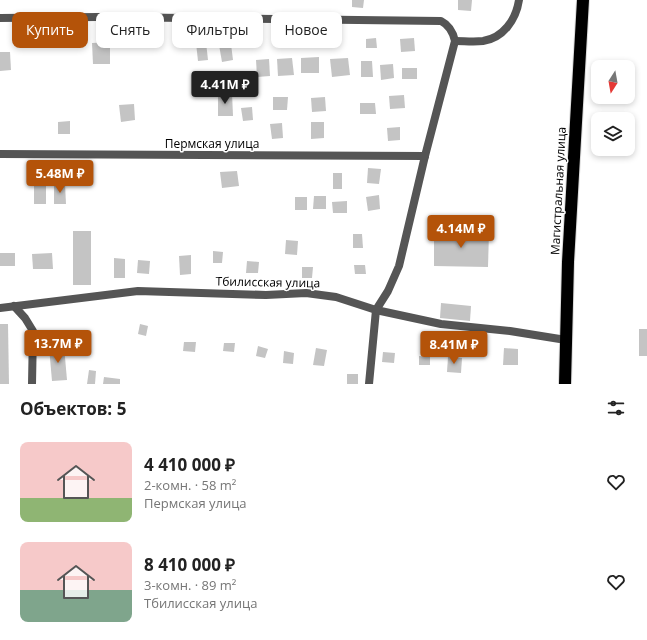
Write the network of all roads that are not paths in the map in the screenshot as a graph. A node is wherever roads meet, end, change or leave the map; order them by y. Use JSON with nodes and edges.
{"nodes":[{"id":1,"x":518,"y":0,"type":"edge"},
{"id":2,"x":583,"y":0,"type":"edge"},
{"id":3,"x":0,"y":18,"type":"edge"},
{"id":4,"x":455,"y":41,"type":"junction"},
{"id":5,"x":0,"y":154,"type":"edge"},
{"id":6,"x":425,"y":156,"type":"junction"},
{"id":7,"x":14,"y":306,"type":"junction"},
{"id":8,"x":0,"y":308,"type":"edge"},
{"id":9,"x":376,"y":310,"type":"junction"},
{"id":10,"x":566,"y":340,"type":"junction"},
{"id":11,"x":32,"y":384,"type":"edge"},
{"id":12,"x":369,"y":384,"type":"edge"},
{"id":13,"x":565,"y":384,"type":"edge"}],
"edges":[{"from":1,"to":4,"type":"street"},
{"from":2,"to":10,"type":"highway","name":"Магистральная улица"},
{"from":3,"to":4,"type":"street"},
{"from":4,"to":6,"type":"street"},
{"from":5,"to":6,"type":"street","name":"Пермская улица"},
{"from":6,"to":9,"type":"street"},
{"from":7,"to":8,"type":"street","name":"Тбилисская улица"},
{"from":7,"to":9,"type":"street","name":"Тбилисская улица"},
{"from":7,"to":11,"type":"street"},
{"from":9,"to":10,"type":"street","name":"Тбилисская улица"},
{"from":9,"to":12,"type":"street"},
{"from":10,"to":13,"type":"highway","name":"Магистральная улица"}]}
